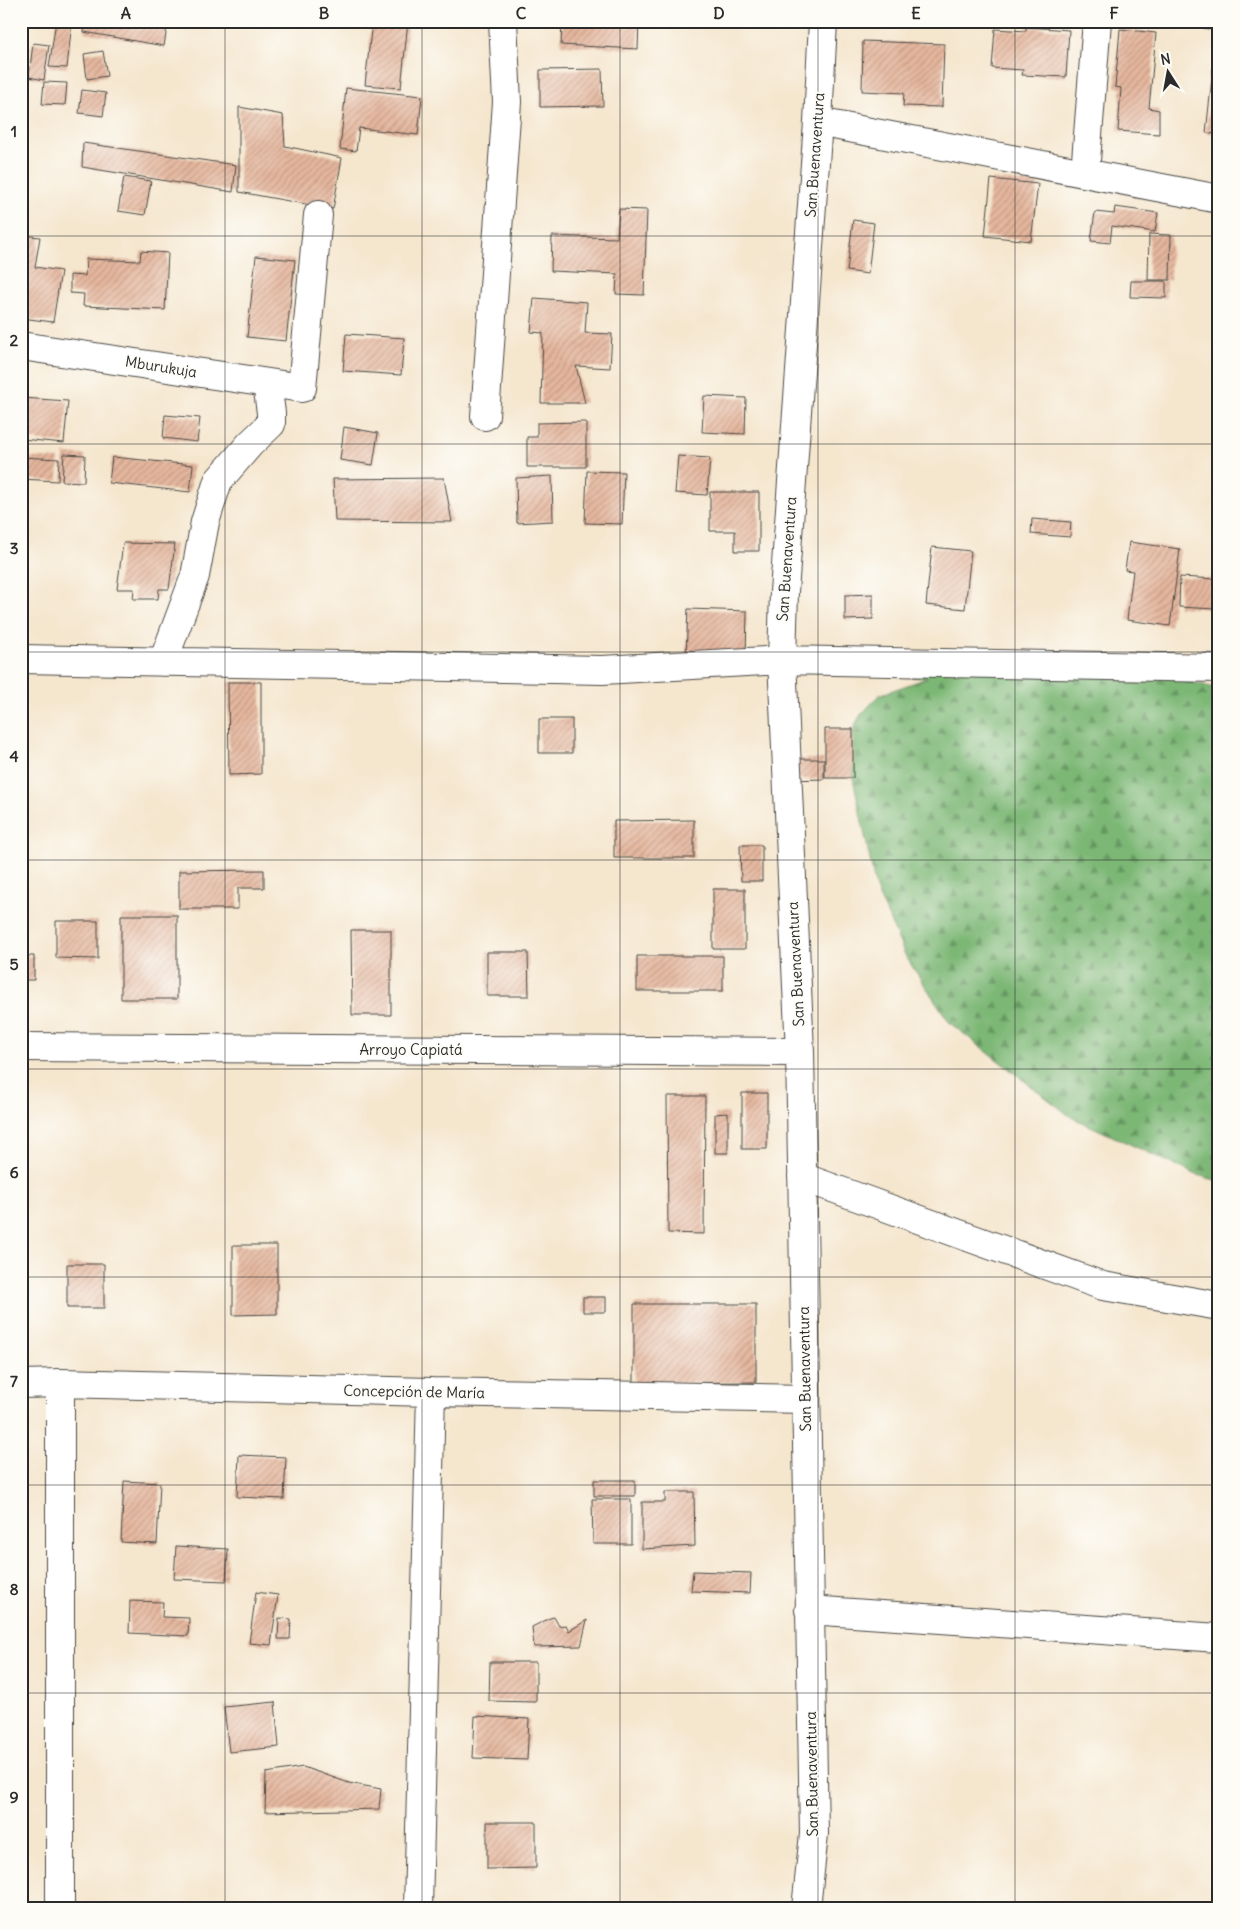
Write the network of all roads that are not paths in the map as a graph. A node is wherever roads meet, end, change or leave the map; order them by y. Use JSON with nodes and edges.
{"nodes":[{"id":1,"x":823,"y":21,"type":"edge"},
{"id":2,"x":1097,"y":21,"type":"edge"},
{"id":3,"x":497,"y":22,"type":"edge"},
{"id":4,"x":818,"y":122,"type":"junction"},
{"id":5,"x":1085,"y":173,"type":"junction"},
{"id":6,"x":1219,"y":199,"type":"edge"},
{"id":7,"x":318,"y":215,"type":"dead end"},
{"id":8,"x":21,"y":346,"type":"edge"},
{"id":9,"x":267,"y":383,"type":"junction"},
{"id":10,"x":485,"y":416,"type":"dead end"},
{"id":11,"x":21,"y":659,"type":"edge"},
{"id":12,"x":782,"y":660,"type":"junction"},
{"id":13,"x":163,"y":662,"type":"junction"},
{"id":14,"x":1219,"y":668,"type":"edge"},
{"id":15,"x":21,"y":1048,"type":"edge"},
{"id":16,"x":800,"y":1052,"type":"junction"},
{"id":17,"x":802,"y":1177,"type":"junction"},
{"id":18,"x":1219,"y":1306,"type":"edge"},
{"id":19,"x":60,"y":1383,"type":"junction"},
{"id":20,"x":21,"y":1384,"type":"edge"},
{"id":21,"x":431,"y":1392,"type":"junction"},
{"id":22,"x":806,"y":1399,"type":"junction"},
{"id":23,"x":809,"y":1610,"type":"junction"},
{"id":24,"x":1219,"y":1638,"type":"edge"},
{"id":25,"x":60,"y":1908,"type":"edge"},
{"id":26,"x":418,"y":1908,"type":"edge"},
{"id":27,"x":806,"y":1908,"type":"edge"}],
"edges":[{"from":1,"to":4,"type":"street","name":"San Buenaventura"},
{"from":2,"to":5,"type":"street"},
{"from":3,"to":10,"type":"street"},
{"from":4,"to":5,"type":"street"},
{"from":4,"to":12,"type":"street","name":"San Buenaventura"},
{"from":5,"to":6,"type":"street"},
{"from":7,"to":9,"type":"street","name":"Mburukuja"},
{"from":8,"to":9,"type":"street","name":"Mburukuja"},
{"from":9,"to":13,"type":"street"},
{"from":11,"to":13,"type":"street"},
{"from":12,"to":13,"type":"street"},
{"from":12,"to":14,"type":"street"},
{"from":12,"to":16,"type":"street","name":"San Buenaventura"},
{"from":15,"to":16,"type":"street","name":"Arroyo Capiatá"},
{"from":16,"to":17,"type":"street","name":"San Buenaventura"},
{"from":17,"to":18,"type":"street"},
{"from":17,"to":22,"type":"street","name":"San Buenaventura"},
{"from":19,"to":20,"type":"street","name":"Concepción de María"},
{"from":19,"to":21,"type":"street","name":"Concepción de María"},
{"from":19,"to":25,"type":"street"},
{"from":21,"to":22,"type":"street","name":"Concepción de María"},
{"from":21,"to":26,"type":"street"},
{"from":22,"to":23,"type":"street","name":"San Buenaventura"},
{"from":23,"to":24,"type":"street"},
{"from":23,"to":27,"type":"street","name":"San Buenaventura"}]}
